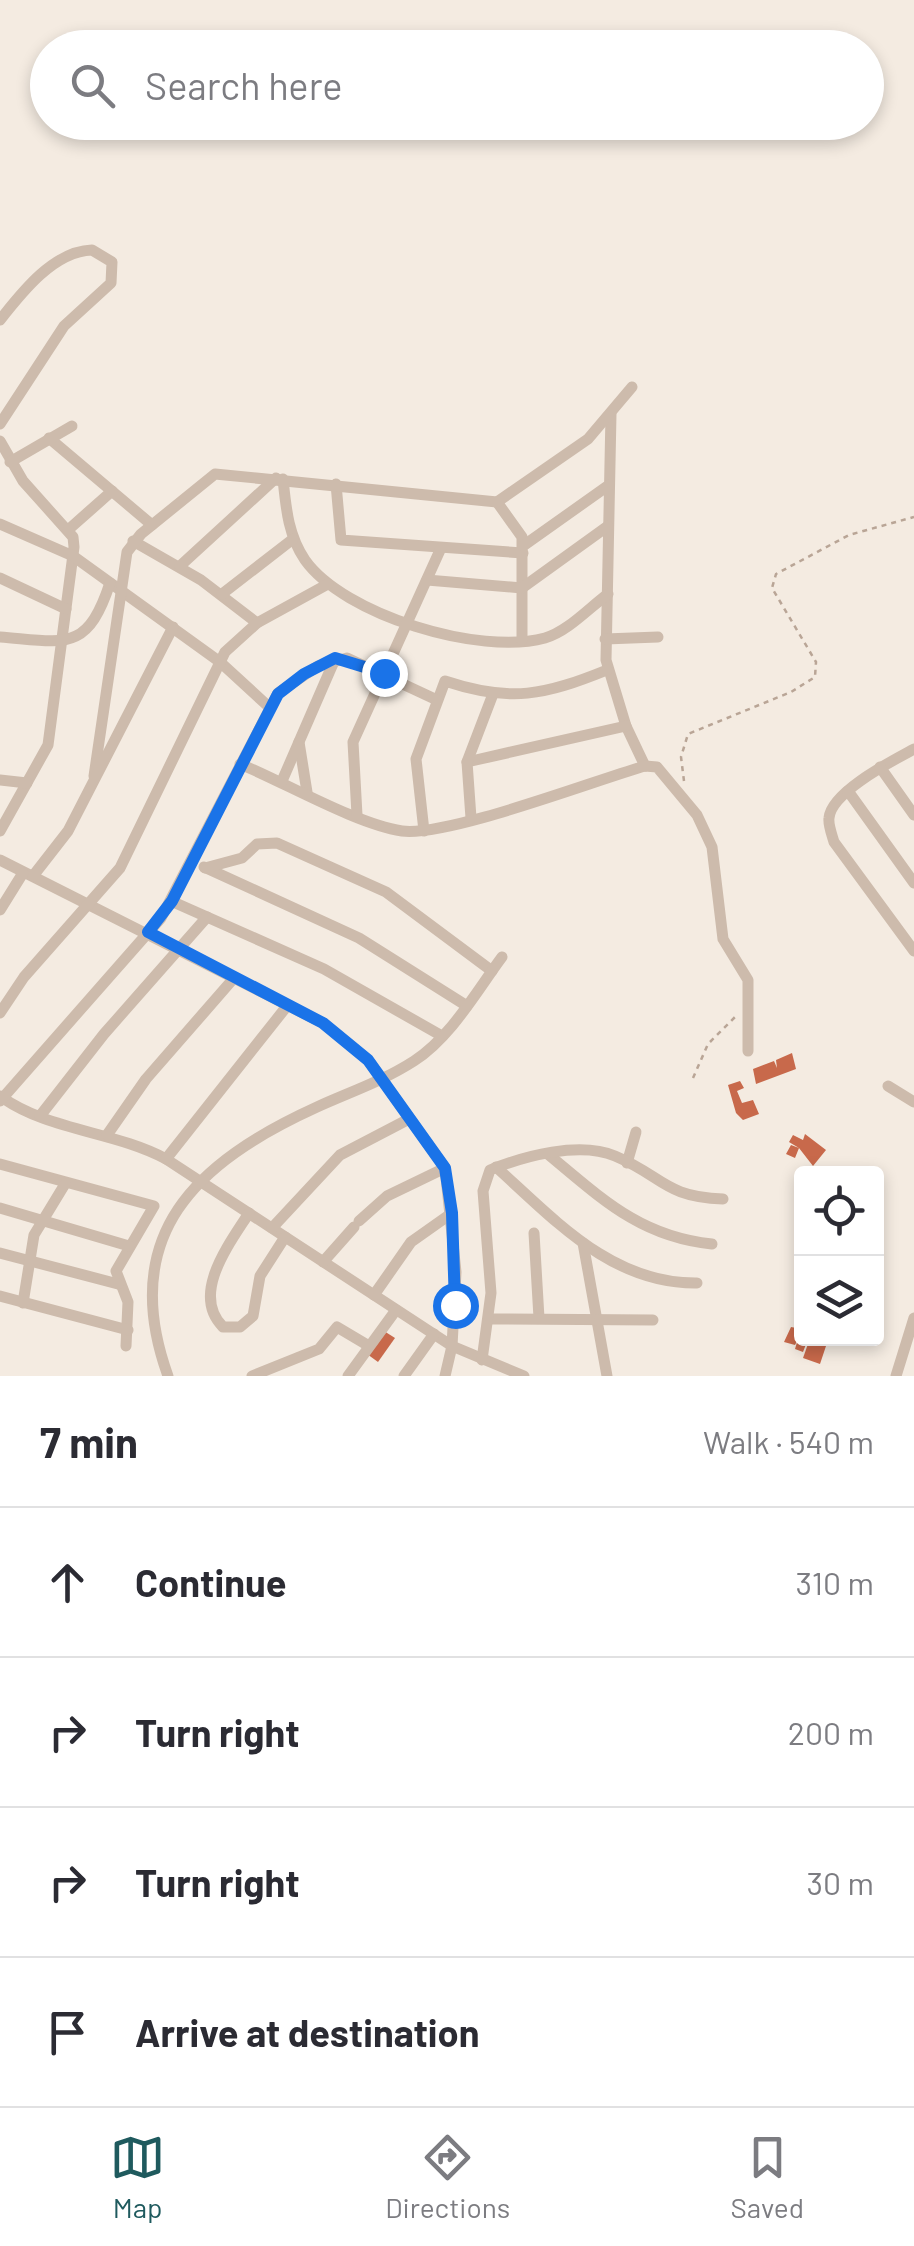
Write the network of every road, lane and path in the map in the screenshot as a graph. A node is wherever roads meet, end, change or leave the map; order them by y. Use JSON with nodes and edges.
{"nodes":[{"id":1,"x":14,"y":302,"type":"junction"},
{"id":2,"x":0,"y":305,"type":"edge"},
{"id":3,"x":0,"y":320,"type":"edge"},
{"id":4,"x":632,"y":387,"type":"dead end"},
{"id":5,"x":610,"y":414,"type":"junction"},
{"id":6,"x":0,"y":424,"type":"edge"},
{"id":7,"x":72,"y":426,"type":"dead end"},
{"id":8,"x":50,"y":438,"type":"junction"},
{"id":9,"x":0,"y":441,"type":"edge"},
{"id":10,"x":10,"y":462,"type":"junction"},
{"id":11,"x":280,"y":479,"type":"junction"},
{"id":12,"x":336,"y":484,"type":"junction"},
{"id":13,"x":609,"y":485,"type":"junction"},
{"id":14,"x":112,"y":491,"type":"junction"},
{"id":15,"x":497,"y":502,"type":"junction"},
{"id":16,"x":914,"y":517,"type":"edge"},
{"id":17,"x":0,"y":524,"type":"edge"},
{"id":18,"x":152,"y":525,"type":"junction"},
{"id":19,"x":608,"y":526,"type":"junction"},
{"id":20,"x":68,"y":530,"type":"junction"},
{"id":21,"x":293,"y":539,"type":"junction"},
{"id":22,"x":133,"y":542,"type":"junction"},
{"id":23,"x":441,"y":548,"type":"junction"},
{"id":24,"x":523,"y":550,"type":"junction"},
{"id":25,"x":73,"y":556,"type":"junction"},
{"id":26,"x":180,"y":566,"type":"junction"},
{"id":27,"x":0,"y":578,"type":"edge"},
{"id":28,"x":426,"y":580,"type":"junction"},
{"id":29,"x":328,"y":584,"type":"junction"},
{"id":30,"x":116,"y":587,"type":"junction"},
{"id":31,"x":522,"y":588,"type":"junction"},
{"id":32,"x":222,"y":594,"type":"junction"},
{"id":33,"x":608,"y":594,"type":"junction"},
{"id":34,"x":66,"y":609,"type":"junction"},
{"id":35,"x":408,"y":622,"type":"junction"},
{"id":36,"x":256,"y":623,"type":"junction"},
{"id":37,"x":174,"y":627,"type":"junction"},
{"id":38,"x":0,"y":637,"type":"edge"},
{"id":39,"x":658,"y":637,"type":"dead end"},
{"id":40,"x":606,"y":639,"type":"junction"},
{"id":41,"x":522,"y":640,"type":"junction"},
{"id":42,"x":61,"y":642,"type":"junction"},
{"id":43,"x":335,"y":658,"type":"junction"},
{"id":44,"x":220,"y":662,"type":"junction"},
{"id":45,"x":607,"y":670,"type":"junction"},
{"id":46,"x":384,"y":673,"type":"junction"},
{"id":47,"x":494,"y":694,"type":"junction"},
{"id":48,"x":437,"y":700,"type":"junction"},
{"id":49,"x":269,"y":708,"type":"junction"},
{"id":50,"x":626,"y":726,"type":"junction"},
{"id":51,"x":299,"y":741,"type":"junction"},
{"id":52,"x":914,"y":749,"type":"edge"},
{"id":53,"x":467,"y":762,"type":"junction"},
{"id":54,"x":240,"y":764,"type":"junction"},
{"id":55,"x":645,"y":766,"type":"junction"},
{"id":56,"x":880,"y":768,"type":"junction"},
{"id":57,"x":94,"y":776,"type":"junction"},
{"id":58,"x":0,"y":780,"type":"edge"},
{"id":59,"x":282,"y":781,"type":"junction"},
{"id":60,"x":27,"y":783,"type":"junction"},
{"id":61,"x":680,"y":791,"type":"junction"},
{"id":62,"x":848,"y":791,"type":"junction"},
{"id":63,"x":307,"y":792,"type":"junction"},
{"id":64,"x":914,"y":814,"type":"edge"},
{"id":65,"x":357,"y":815,"type":"junction"},
{"id":66,"x":471,"y":818,"type":"junction"},
{"id":67,"x":2,"y":826,"type":"edge"},
{"id":68,"x":424,"y":831,"type":"junction"},
{"id":69,"x":0,"y":860,"type":"edge"},
{"id":70,"x":192,"y":861,"type":"junction"},
{"id":71,"x":205,"y":868,"type":"junction"},
{"id":72,"x":28,"y":874,"type":"junction"},
{"id":73,"x":914,"y":883,"type":"edge"},
{"id":74,"x":172,"y":901,"type":"junction"},
{"id":75,"x":88,"y":903,"type":"junction"},
{"id":76,"x":0,"y":910,"type":"edge"},
{"id":77,"x":207,"y":918,"type":"junction"},
{"id":78,"x":148,"y":932,"type":"junction"},
{"id":79,"x":181,"y":950,"type":"junction"},
{"id":80,"x":914,"y":951,"type":"edge"},
{"id":81,"x":502,"y":957,"type":"dead end"},
{"id":82,"x":492,"y":971,"type":"junction"},
{"id":83,"x":234,"y":978,"type":"junction"},
{"id":84,"x":287,"y":1006,"type":"junction"},
{"id":85,"x":467,"y":1006,"type":"junction"},
{"id":86,"x":745,"y":1010,"type":"junction"},
{"id":87,"x":0,"y":1012,"type":"edge"},
{"id":88,"x":442,"y":1036,"type":"junction"},
{"id":89,"x":748,"y":1051,"type":"dead end"},
{"id":90,"x":694,"y":1078,"type":"dead end"},
{"id":91,"x":383,"y":1080,"type":"junction"},
{"id":92,"x":888,"y":1086,"type":"dead end"},
{"id":93,"x":1,"y":1099,"type":"edge"},
{"id":94,"x":914,"y":1102,"type":"edge"},
{"id":95,"x":40,"y":1116,"type":"junction"},
{"id":96,"x":409,"y":1119,"type":"junction"},
{"id":97,"x":636,"y":1132,"type":"dead end"},
{"id":98,"x":107,"y":1135,"type":"junction"},
{"id":99,"x":549,"y":1155,"type":"junction"},
{"id":100,"x":166,"y":1158,"type":"junction"},
{"id":101,"x":627,"y":1162,"type":"junction"},
{"id":102,"x":0,"y":1164,"type":"edge"},
{"id":103,"x":496,"y":1167,"type":"junction"},
{"id":104,"x":445,"y":1168,"type":"junction"},
{"id":105,"x":198,"y":1180,"type":"junction"},
{"id":106,"x":66,"y":1184,"type":"junction"},
{"id":107,"x":723,"y":1199,"type":"dead end"},
{"id":108,"x":0,"y":1208,"type":"edge"},
{"id":109,"x":249,"y":1213,"type":"junction"},
{"id":110,"x":452,"y":1213,"type":"junction"},
{"id":111,"x":42,"y":1221,"type":"junction"},
{"id":112,"x":272,"y":1228,"type":"junction"},
{"id":113,"x":534,"y":1233,"type":"dead end"},
{"id":114,"x":284,"y":1236,"type":"junction"},
{"id":115,"x":582,"y":1243,"type":"junction"},
{"id":116,"x":712,"y":1244,"type":"dead end"},
{"id":117,"x":130,"y":1246,"type":"junction"},
{"id":118,"x":0,"y":1254,"type":"edge"},
{"id":119,"x":28,"y":1261,"type":"junction"},
{"id":120,"x":323,"y":1262,"type":"junction"},
{"id":121,"x":698,"y":1283,"type":"dead end"},
{"id":122,"x":118,"y":1284,"type":"junction"},
{"id":123,"x":374,"y":1295,"type":"junction"},
{"id":124,"x":0,"y":1296,"type":"edge"},
{"id":125,"x":23,"y":1303,"type":"junction"},
{"id":126,"x":396,"y":1310,"type":"junction"},
{"id":127,"x":539,"y":1318,"type":"junction"},
{"id":128,"x":596,"y":1318,"type":"junction"},
{"id":129,"x":914,"y":1318,"type":"edge"},
{"id":130,"x":490,"y":1319,"type":"junction"},
{"id":131,"x":652,"y":1320,"type":"dead end"},
{"id":132,"x":128,"y":1330,"type":"junction"},
{"id":133,"x":434,"y":1334,"type":"junction"},
{"id":134,"x":126,"y":1346,"type":"dead end"},
{"id":135,"x":369,"y":1346,"type":"junction"},
{"id":136,"x":452,"y":1346,"type":"junction"},
{"id":137,"x":482,"y":1360,"type":"junction"},
{"id":138,"x":168,"y":1376,"type":"edge"},
{"id":139,"x":252,"y":1376,"type":"edge"},
{"id":140,"x":348,"y":1376,"type":"edge"},
{"id":141,"x":404,"y":1376,"type":"edge"},
{"id":142,"x":445,"y":1376,"type":"edge"},
{"id":143,"x":524,"y":1376,"type":"edge"},
{"id":144,"x":606,"y":1376,"type":"edge"},
{"id":145,"x":896,"y":1376,"type":"edge"}],
"edges":[{"from":1,"to":2,"type":"street"},
{"from":1,"to":3,"type":"street"},
{"from":1,"to":6,"type":"street"},
{"from":4,"to":5,"type":"street"},
{"from":5,"to":13,"type":"street"},
{"from":5,"to":15,"type":"street"},
{"from":7,"to":8,"type":"street"},
{"from":8,"to":10,"type":"street"},
{"from":8,"to":14,"type":"street"},
{"from":9,"to":10,"type":"street"},
{"from":10,"to":20,"type":"street"},
{"from":11,"to":12,"type":"street"},
{"from":11,"to":18,"type":"street"},
{"from":11,"to":21,"type":"street"},
{"from":11,"to":26,"type":"street"},
{"from":12,"to":15,"type":"street"},
{"from":12,"to":23,"type":"street"},
{"from":13,"to":19,"type":"street"},
{"from":13,"to":24,"type":"street"},
{"from":14,"to":18,"type":"street"},
{"from":14,"to":20,"type":"street"},
{"from":15,"to":24,"type":"street"},
{"from":16,"to":61,"type":"path"},
{"from":17,"to":25,"type":"street"},
{"from":18,"to":22,"type":"street"},
{"from":19,"to":31,"type":"street"},
{"from":19,"to":33,"type":"street"},
{"from":20,"to":25,"type":"street"},
{"from":21,"to":29,"type":"street"},
{"from":21,"to":32,"type":"street"},
{"from":22,"to":26,"type":"street"},
{"from":22,"to":30,"type":"street"},
{"from":23,"to":24,"type":"street"},
{"from":23,"to":28,"type":"street"},
{"from":24,"to":31,"type":"street"},
{"from":25,"to":30,"type":"street"},
{"from":25,"to":34,"type":"street"},
{"from":26,"to":32,"type":"street"},
{"from":27,"to":34,"type":"street"},
{"from":28,"to":31,"type":"street"},
{"from":28,"to":35,"type":"street"},
{"from":29,"to":35,"type":"street"},
{"from":29,"to":36,"type":"street"},
{"from":30,"to":37,"type":"street"},
{"from":30,"to":42,"type":"street"},
{"from":30,"to":57,"type":"street"},
{"from":31,"to":41,"type":"street"},
{"from":32,"to":36,"type":"street"},
{"from":33,"to":40,"type":"street"},
{"from":33,"to":41,"type":"street"},
{"from":34,"to":42,"type":"street"},
{"from":35,"to":41,"type":"street"},
{"from":35,"to":46,"type":"street"},
{"from":36,"to":44,"type":"street"},
{"from":37,"to":44,"type":"street"},
{"from":37,"to":57,"type":"street"},
{"from":38,"to":42,"type":"street"},
{"from":39,"to":40,"type":"street"},
{"from":40,"to":45,"type":"street"},
{"from":42,"to":60,"type":"street"},
{"from":43,"to":46,"type":"street"},
{"from":43,"to":49,"type":"street"},
{"from":43,"to":51,"type":"street"},
{"from":44,"to":49,"type":"street"},
{"from":44,"to":75,"type":"street"},
{"from":45,"to":47,"type":"street"},
{"from":45,"to":50,"type":"street"},
{"from":46,"to":48,"type":"street"},
{"from":46,"to":65,"type":"street"},
{"from":47,"to":48,"type":"street"},
{"from":47,"to":53,"type":"street"},
{"from":48,"to":68,"type":"street"},
{"from":49,"to":54,"type":"street"},
{"from":50,"to":53,"type":"street"},
{"from":50,"to":55,"type":"street"},
{"from":51,"to":59,"type":"street"},
{"from":51,"to":63,"type":"street"},
{"from":52,"to":56,"type":"street"},
{"from":53,"to":66,"type":"street"},
{"from":54,"to":59,"type":"street"},
{"from":54,"to":70,"type":"street"},
{"from":55,"to":61,"type":"street"},
{"from":55,"to":66,"type":"street"},
{"from":56,"to":62,"type":"street"},
{"from":56,"to":64,"type":"street"},
{"from":57,"to":72,"type":"street"},
{"from":58,"to":60,"type":"street"},
{"from":59,"to":63,"type":"street"},
{"from":60,"to":67,"type":"street"},
{"from":61,"to":86,"type":"street"},
{"from":62,"to":73,"type":"street"},
{"from":62,"to":80,"type":"street"},
{"from":63,"to":65,"type":"street"},
{"from":65,"to":68,"type":"street"},
{"from":66,"to":68,"type":"street"},
{"from":69,"to":72,"type":"street"},
{"from":70,"to":71,"type":"street"},
{"from":70,"to":74,"type":"street"},
{"from":71,"to":82,"type":"street"},
{"from":71,"to":85,"type":"street"},
{"from":72,"to":75,"type":"street"},
{"from":72,"to":76,"type":"street"},
{"from":74,"to":77,"type":"street"},
{"from":74,"to":78,"type":"street"},
{"from":75,"to":78,"type":"street"},
{"from":75,"to":87,"type":"street"},
{"from":77,"to":79,"type":"street"},
{"from":77,"to":88,"type":"street"},
{"from":78,"to":79,"type":"street"},
{"from":78,"to":93,"type":"street"},
{"from":79,"to":83,"type":"street"},
{"from":79,"to":95,"type":"street"},
{"from":81,"to":82,"type":"street"},
{"from":82,"to":85,"type":"street"},
{"from":83,"to":84,"type":"street"},
{"from":83,"to":98,"type":"street"},
{"from":84,"to":91,"type":"street"},
{"from":84,"to":100,"type":"street"},
{"from":85,"to":88,"type":"street"},
{"from":86,"to":89,"type":"street"},
{"from":86,"to":90,"type":"path"},
{"from":88,"to":91,"type":"street"},
{"from":91,"to":96,"type":"street"},
{"from":91,"to":105,"type":"street"},
{"from":92,"to":94,"type":"street"},
{"from":93,"to":95,"type":"street"},
{"from":95,"to":98,"type":"street"},
{"from":96,"to":104,"type":"street"},
{"from":96,"to":112,"type":"street"},
{"from":97,"to":101,"type":"street"},
{"from":98,"to":100,"type":"street"},
{"from":99,"to":101,"type":"street"},
{"from":99,"to":103,"type":"street"},
{"from":99,"to":116,"type":"street"},
{"from":100,"to":105,"type":"street"},
{"from":101,"to":107,"type":"street"},
{"from":102,"to":106,"type":"street"},
{"from":103,"to":115,"type":"street"},
{"from":103,"to":130,"type":"street"},
{"from":104,"to":110,"type":"street"},
{"from":104,"to":120,"type":"street"},
{"from":105,"to":109,"type":"street"},
{"from":105,"to":138,"type":"street"},
{"from":106,"to":111,"type":"street"},
{"from":106,"to":117,"type":"street"},
{"from":108,"to":111,"type":"street"},
{"from":109,"to":112,"type":"street"},
{"from":109,"to":114,"type":"street"},
{"from":110,"to":123,"type":"street"},
{"from":110,"to":136,"type":"street"},
{"from":111,"to":117,"type":"street"},
{"from":111,"to":119,"type":"street"},
{"from":112,"to":114,"type":"street"},
{"from":113,"to":127,"type":"street"},
{"from":114,"to":120,"type":"street"},
{"from":115,"to":121,"type":"street"},
{"from":115,"to":128,"type":"street"},
{"from":117,"to":122,"type":"street"},
{"from":118,"to":119,"type":"street"},
{"from":119,"to":122,"type":"street"},
{"from":119,"to":125,"type":"street"},
{"from":120,"to":123,"type":"street"},
{"from":122,"to":132,"type":"street"},
{"from":123,"to":126,"type":"street"},
{"from":124,"to":125,"type":"street"},
{"from":125,"to":132,"type":"street"},
{"from":126,"to":133,"type":"street"},
{"from":126,"to":135,"type":"street"},
{"from":127,"to":128,"type":"street"},
{"from":127,"to":130,"type":"street"},
{"from":128,"to":131,"type":"street"},
{"from":128,"to":144,"type":"street"},
{"from":129,"to":145,"type":"street"},
{"from":130,"to":137,"type":"street"},
{"from":132,"to":134,"type":"street"},
{"from":133,"to":136,"type":"street"},
{"from":133,"to":141,"type":"street"},
{"from":135,"to":139,"type":"street"},
{"from":135,"to":140,"type":"street"},
{"from":136,"to":137,"type":"street"},
{"from":136,"to":142,"type":"street"},
{"from":137,"to":143,"type":"street"}]}
